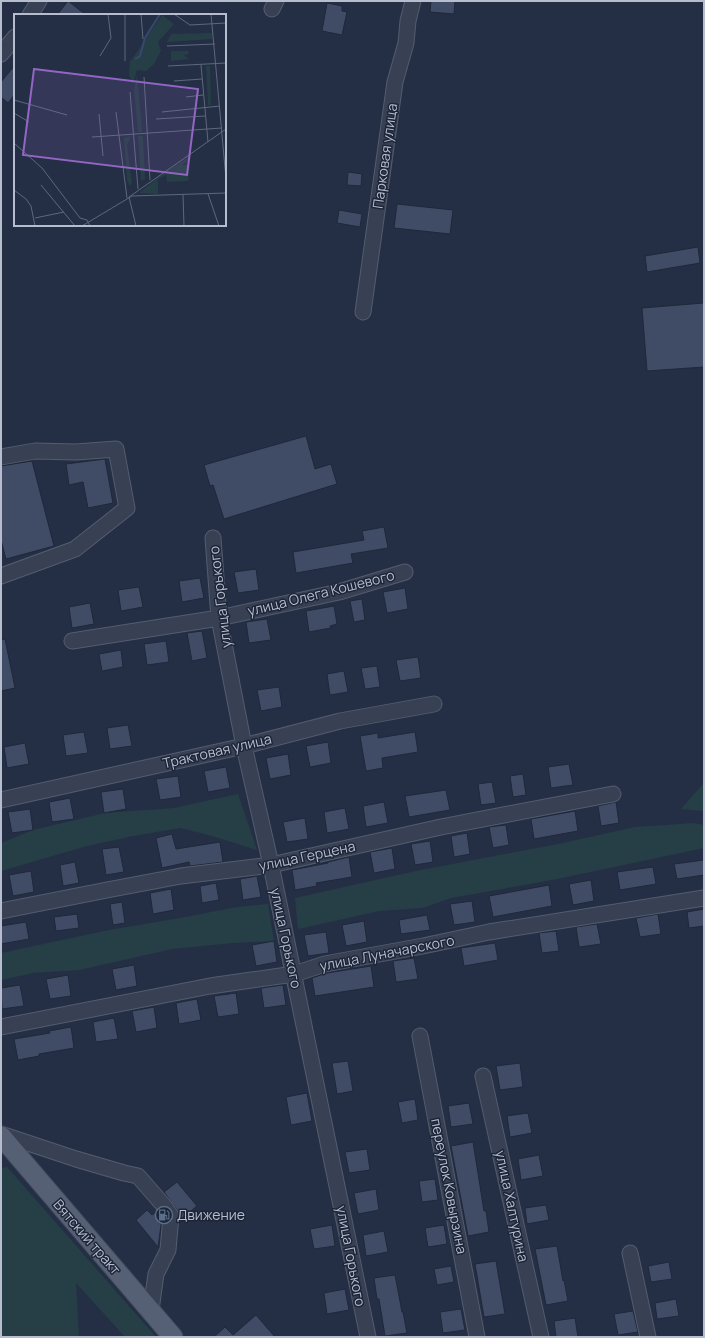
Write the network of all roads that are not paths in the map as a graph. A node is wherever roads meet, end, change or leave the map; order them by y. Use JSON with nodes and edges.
{"nodes":[{"id":1,"x":39,"y":1,"type":"edge"},
{"id":2,"x":413,"y":1,"type":"edge"},
{"id":3,"x":31,"y":14,"type":"edge"},
{"id":4,"x":14,"y":38,"type":"edge"},
{"id":5,"x":1,"y":54,"type":"edge"},
{"id":6,"x":363,"y":312,"type":"dead end"},
{"id":7,"x":1,"y":457,"type":"edge"},
{"id":8,"x":213,"y":538,"type":"dead end"},
{"id":9,"x":405,"y":572,"type":"dead end"},
{"id":10,"x":1,"y":576,"type":"edge"},
{"id":11,"x":220,"y":618,"type":"junction"},
{"id":12,"x":72,"y":641,"type":"dead end"},
{"id":13,"x":434,"y":704,"type":"dead end"},
{"id":14,"x":244,"y":746,"type":"junction"},
{"id":15,"x":613,"y":794,"type":"dead end"},
{"id":16,"x":1,"y":800,"type":"edge"},
{"id":17,"x":271,"y":865,"type":"junction"},
{"id":18,"x":704,"y":898,"type":"edge"},
{"id":19,"x":1,"y":911,"type":"edge"},
{"id":20,"x":294,"y":974,"type":"junction"},
{"id":21,"x":1,"y":1027,"type":"edge"},
{"id":22,"x":420,"y":1036,"type":"dead end"},
{"id":23,"x":483,"y":1076,"type":"dead end"},
{"id":24,"x":1,"y":1135,"type":"edge"},
{"id":25,"x":630,"y":1253,"type":"dead end"},
{"id":26,"x":150,"y":1310,"type":"junction"},
{"id":27,"x":173,"y":1337,"type":"edge"},
{"id":28,"x":368,"y":1337,"type":"edge"},
{"id":29,"x":477,"y":1337,"type":"edge"},
{"id":30,"x":541,"y":1337,"type":"edge"},
{"id":31,"x":648,"y":1337,"type":"edge"}],
"edges":[{"from":1,"to":3,"type":"street"},
{"from":2,"to":6,"type":"street","name":"Парковая улица"},
{"from":4,"to":5,"type":"street"},
{"from":7,"to":10,"type":"street"},
{"from":8,"to":11,"type":"street","name":"улица Горького"},
{"from":9,"to":11,"type":"street","name":"улица Олега Кошевого"},
{"from":11,"to":12,"type":"street","name":"улица Олега Кошевого"},
{"from":11,"to":14,"type":"street","name":"улица Горького"},
{"from":13,"to":14,"type":"street","name":"Трактовая улица"},
{"from":14,"to":16,"type":"street","name":"Трактовая улица"},
{"from":14,"to":17,"type":"street","name":"улица Горького"},
{"from":15,"to":17,"type":"street","name":"улица Герцена"},
{"from":17,"to":19,"type":"street","name":"улица Герцена"},
{"from":17,"to":20,"type":"street","name":"улица Горького"},
{"from":18,"to":20,"type":"street","name":"улица Луначарского"},
{"from":20,"to":21,"type":"street","name":"улица Луначарского"},
{"from":20,"to":28,"type":"street","name":"улица Горького"},
{"from":22,"to":29,"type":"street","name":"переулок Ковырзина"},
{"from":23,"to":30,"type":"street","name":"улица Халтурина"},
{"from":24,"to":26,"type":"main road","name":"Вятский тракт"},
{"from":24,"to":26,"type":"street"},
{"from":25,"to":31,"type":"street"},
{"from":26,"to":27,"type":"main road","name":"Вятский тракт"}]}
